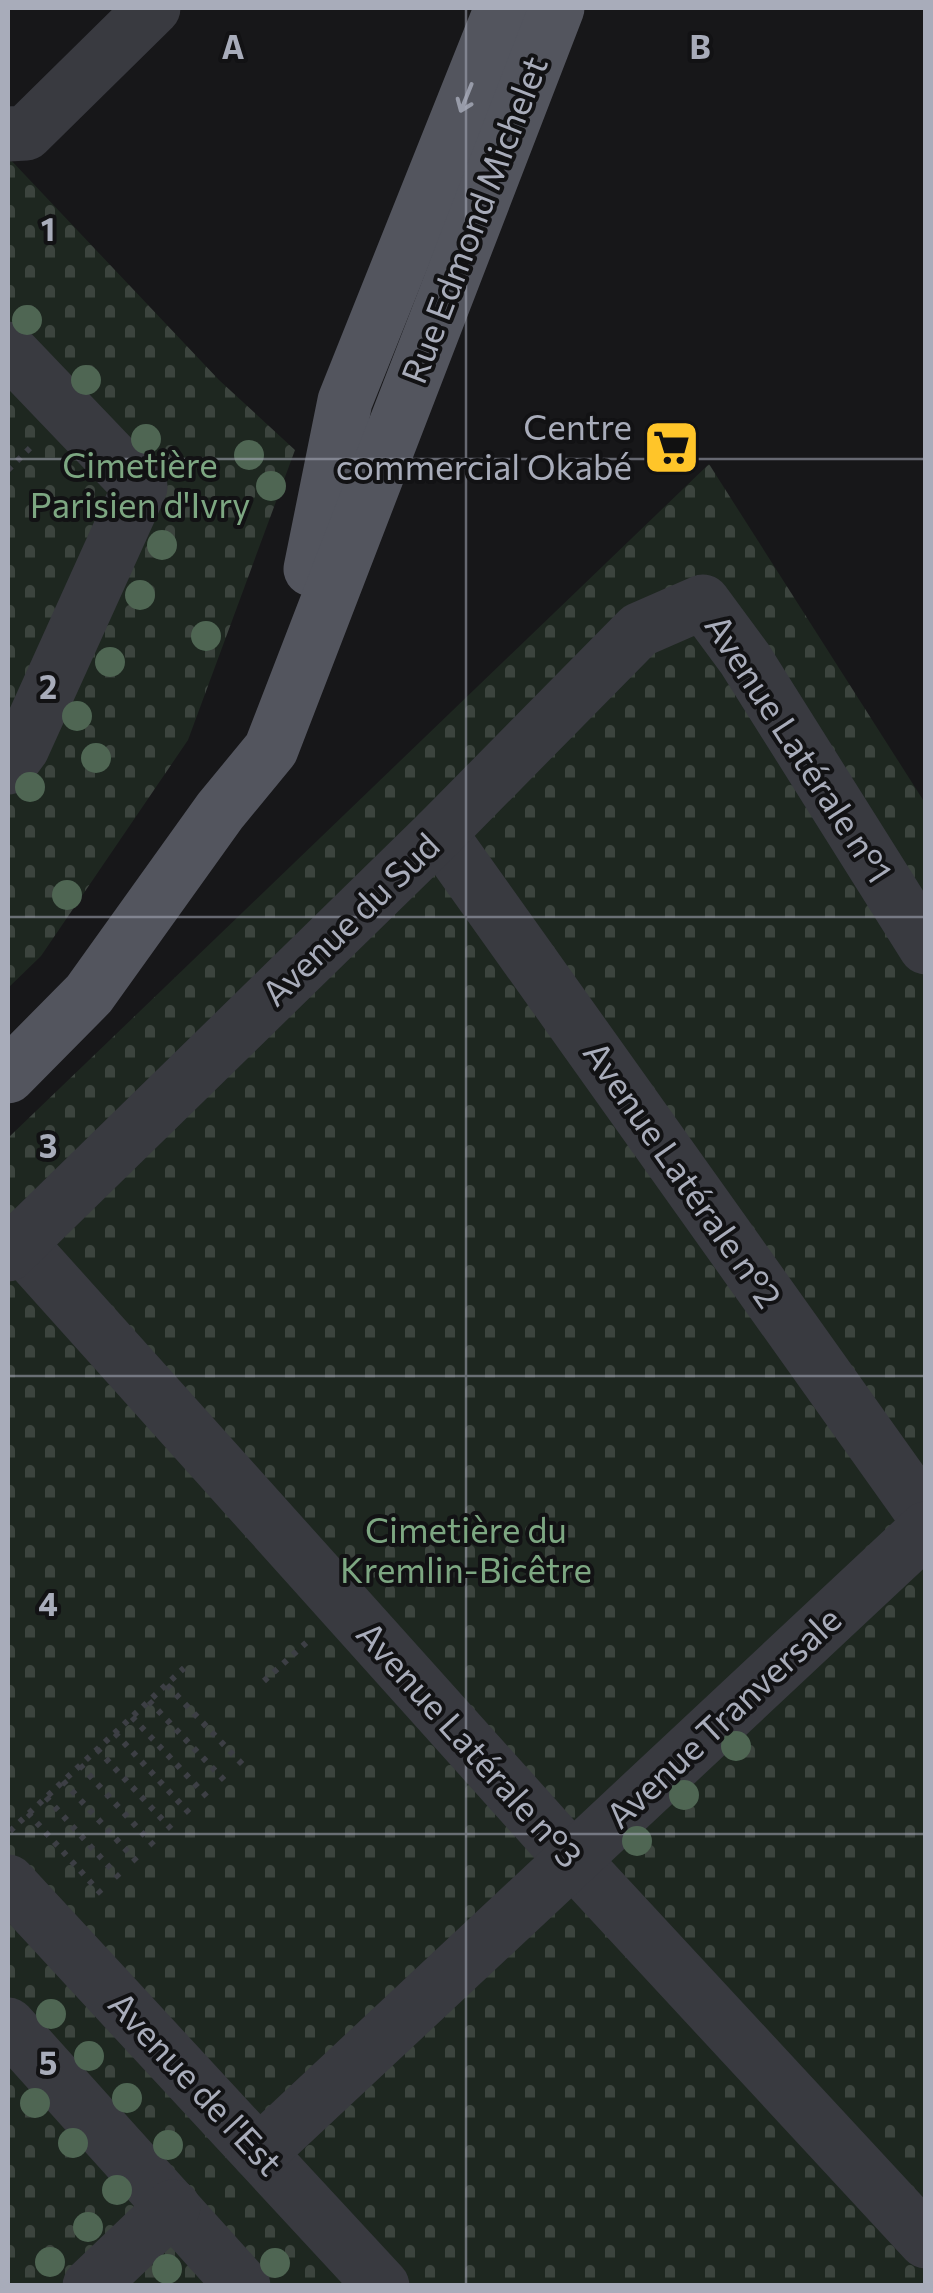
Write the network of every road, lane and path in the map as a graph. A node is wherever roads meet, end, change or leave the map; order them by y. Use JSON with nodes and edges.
{"nodes":[{"id":1,"x":153,"y":8,"type":"edge"},
{"id":2,"x":502,"y":8,"type":"edge"},
{"id":3,"x":557,"y":8,"type":"edge"},
{"id":4,"x":8,"y":134,"type":"edge"},
{"id":5,"x":8,"y":349,"type":"edge"},
{"id":6,"x":703,"y":602,"type":"joint"},
{"id":7,"x":8,"y":766,"type":"edge"},
{"id":8,"x":220,"y":811,"type":"junction"},
{"id":9,"x":439,"y":833,"type":"junction"},
{"id":10,"x":926,"y":948,"type":"edge"},
{"id":11,"x":8,"y":1076,"type":"edge"},
{"id":12,"x":13,"y":1248,"type":"edge"},
{"id":13,"x":926,"y":1518,"type":"edge"},
{"id":14,"x":926,"y":1529,"type":"edge"},
{"id":15,"x":184,"y":1668,"type":"dead end"},
{"id":16,"x":166,"y":1685,"type":"junction"},
{"id":17,"x":150,"y":1701,"type":"junction"},
{"id":18,"x":132,"y":1717,"type":"junction"},
{"id":19,"x":115,"y":1733,"type":"junction"},
{"id":20,"x":98,"y":1749,"type":"junction"},
{"id":21,"x":80,"y":1765,"type":"junction"},
{"id":22,"x":244,"y":1766,"type":"dead end"},
{"id":23,"x":63,"y":1781,"type":"junction"},
{"id":24,"x":226,"y":1782,"type":"dead end"},
{"id":25,"x":46,"y":1797,"type":"junction"},
{"id":26,"x":208,"y":1799,"type":"dead end"},
{"id":27,"x":28,"y":1813,"type":"junction"},
{"id":28,"x":192,"y":1815,"type":"dead end"},
{"id":29,"x":174,"y":1832,"type":"dead end"},
{"id":30,"x":8,"y":1833,"type":"edge"},
{"id":31,"x":156,"y":1848,"type":"dead end"},
{"id":32,"x":572,"y":1860,"type":"junction"},
{"id":33,"x":139,"y":1864,"type":"dead end"},
{"id":34,"x":122,"y":1881,"type":"dead end"},
{"id":35,"x":8,"y":1882,"type":"edge"},
{"id":36,"x":104,"y":1897,"type":"dead end"},
{"id":37,"x":8,"y":2026,"type":"edge"},
{"id":38,"x":259,"y":2153,"type":"junction"},
{"id":39,"x":173,"y":2207,"type":"junction"},
{"id":40,"x":926,"y":2241,"type":"edge"},
{"id":41,"x":90,"y":2286,"type":"edge"},
{"id":42,"x":243,"y":2286,"type":"edge"},
{"id":43,"x":382,"y":2286,"type":"edge"}],
"edges":[{"from":1,"to":4,"type":"street"},
{"from":2,"to":8,"type":"main road","name":"Rue Edmond Michelet","one_way":true},
{"from":3,"to":8,"type":"main road","name":"Rue Edmond Michelet"},
{"from":5,"to":7,"type":"street"},
{"from":6,"to":9,"type":"street","name":"Avenue du Sud"},
{"from":6,"to":10,"type":"street","name":"Avenue Latérale n°1"},
{"from":8,"to":11,"type":"main road","name":"Rue Edmond Michelet"},
{"from":9,"to":12,"type":"street","name":"Avenue du Sud"},
{"from":9,"to":13,"type":"street","name":"Avenue Latérale n°2"},
{"from":12,"to":32,"type":"street","name":"Avenue Latérale n°3"},
{"from":14,"to":32,"type":"street","name":"Avenue Tranversale"},
{"from":15,"to":16,"type":"path"},
{"from":16,"to":17,"type":"path"},
{"from":16,"to":22,"type":"path"},
{"from":17,"to":18,"type":"path"},
{"from":17,"to":24,"type":"path"},
{"from":18,"to":19,"type":"path"},
{"from":18,"to":26,"type":"path"},
{"from":19,"to":20,"type":"path"},
{"from":19,"to":28,"type":"path"},
{"from":20,"to":21,"type":"path"},
{"from":20,"to":29,"type":"path"},
{"from":21,"to":23,"type":"path"},
{"from":21,"to":31,"type":"path"},
{"from":23,"to":25,"type":"path"},
{"from":23,"to":33,"type":"path"},
{"from":25,"to":27,"type":"path"},
{"from":25,"to":34,"type":"path"},
{"from":27,"to":30,"type":"path"},
{"from":27,"to":36,"type":"path"},
{"from":32,"to":38,"type":"street","name":"Avenue Tranversale"},
{"from":32,"to":40,"type":"street","name":"Avenue Latérale n°3"},
{"from":35,"to":38,"type":"street","name":"Avenue de l'Est"},
{"from":37,"to":39,"type":"street"},
{"from":38,"to":43,"type":"street","name":"Avenue de l'Est"},
{"from":39,"to":41,"type":"street"},
{"from":39,"to":42,"type":"street"}]}
